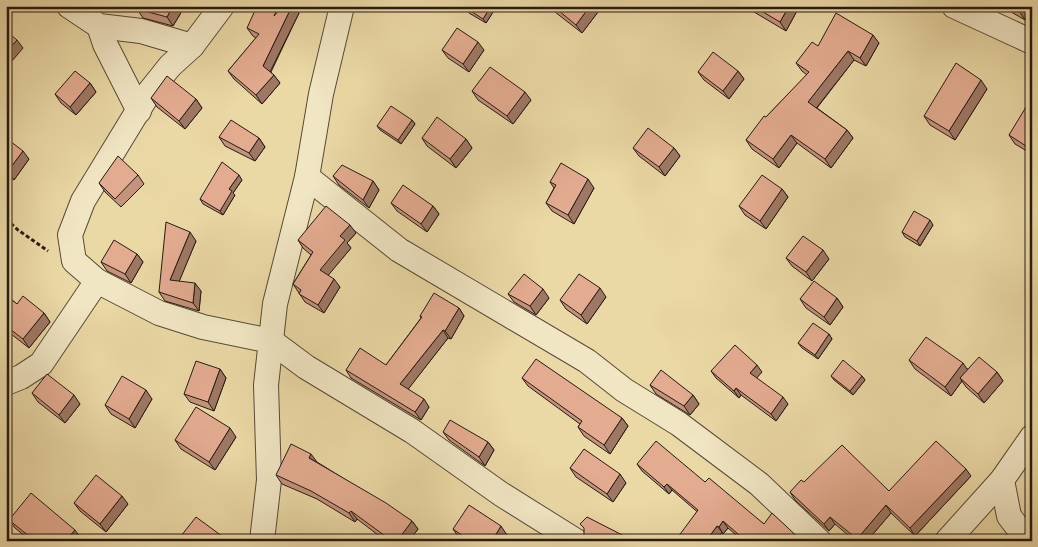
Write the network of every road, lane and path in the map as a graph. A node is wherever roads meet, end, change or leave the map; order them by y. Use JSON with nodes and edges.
{"nodes":[{"id":1,"x":70,"y":6,"type":"edge"},
{"id":2,"x":222,"y":6,"type":"edge"},
{"id":3,"x":342,"y":6,"type":"edge"},
{"id":4,"x":954,"y":6,"type":"edge"},
{"id":5,"x":98,"y":26,"type":"junction"},
{"id":6,"x":1032,"y":42,"type":"edge"},
{"id":7,"x":192,"y":46,"type":"junction"},
{"id":8,"x":139,"y":110,"type":"junction"},
{"id":9,"x":307,"y":177,"type":"junction"},
{"id":10,"x":6,"y":219,"type":"edge"},
{"id":11,"x":74,"y":262,"type":"junction"},
{"id":12,"x":97,"y":281,"type":"junction"},
{"id":13,"x":271,"y":341,"type":"junction"},
{"id":14,"x":6,"y":383,"type":"edge"},
{"id":15,"x":1032,"y":437,"type":"edge"},
{"id":16,"x":1002,"y":480,"type":"junction"},
{"id":17,"x":262,"y":541,"type":"edge"},
{"id":18,"x":576,"y":541,"type":"edge"},
{"id":19,"x":819,"y":541,"type":"edge"},
{"id":20,"x":947,"y":541,"type":"edge"},
{"id":21,"x":1028,"y":541,"type":"edge"}],
"edges":[{"from":1,"to":5,"type":"street"},
{"from":2,"to":7,"type":"street"},
{"from":3,"to":9,"type":"street"},
{"from":4,"to":6,"type":"street"},
{"from":5,"to":7,"type":"street"},
{"from":5,"to":8,"type":"street"},
{"from":7,"to":8,"type":"street"},
{"from":8,"to":11,"type":"street"},
{"from":9,"to":13,"type":"street"},
{"from":9,"to":19,"type":"street"},
{"from":10,"to":11,"type":"path"},
{"from":11,"to":12,"type":"street"},
{"from":12,"to":13,"type":"street"},
{"from":12,"to":14,"type":"street"},
{"from":13,"to":17,"type":"street"},
{"from":13,"to":18,"type":"street"},
{"from":15,"to":16,"type":"street"},
{"from":16,"to":20,"type":"street"},
{"from":16,"to":21,"type":"street"}]}
